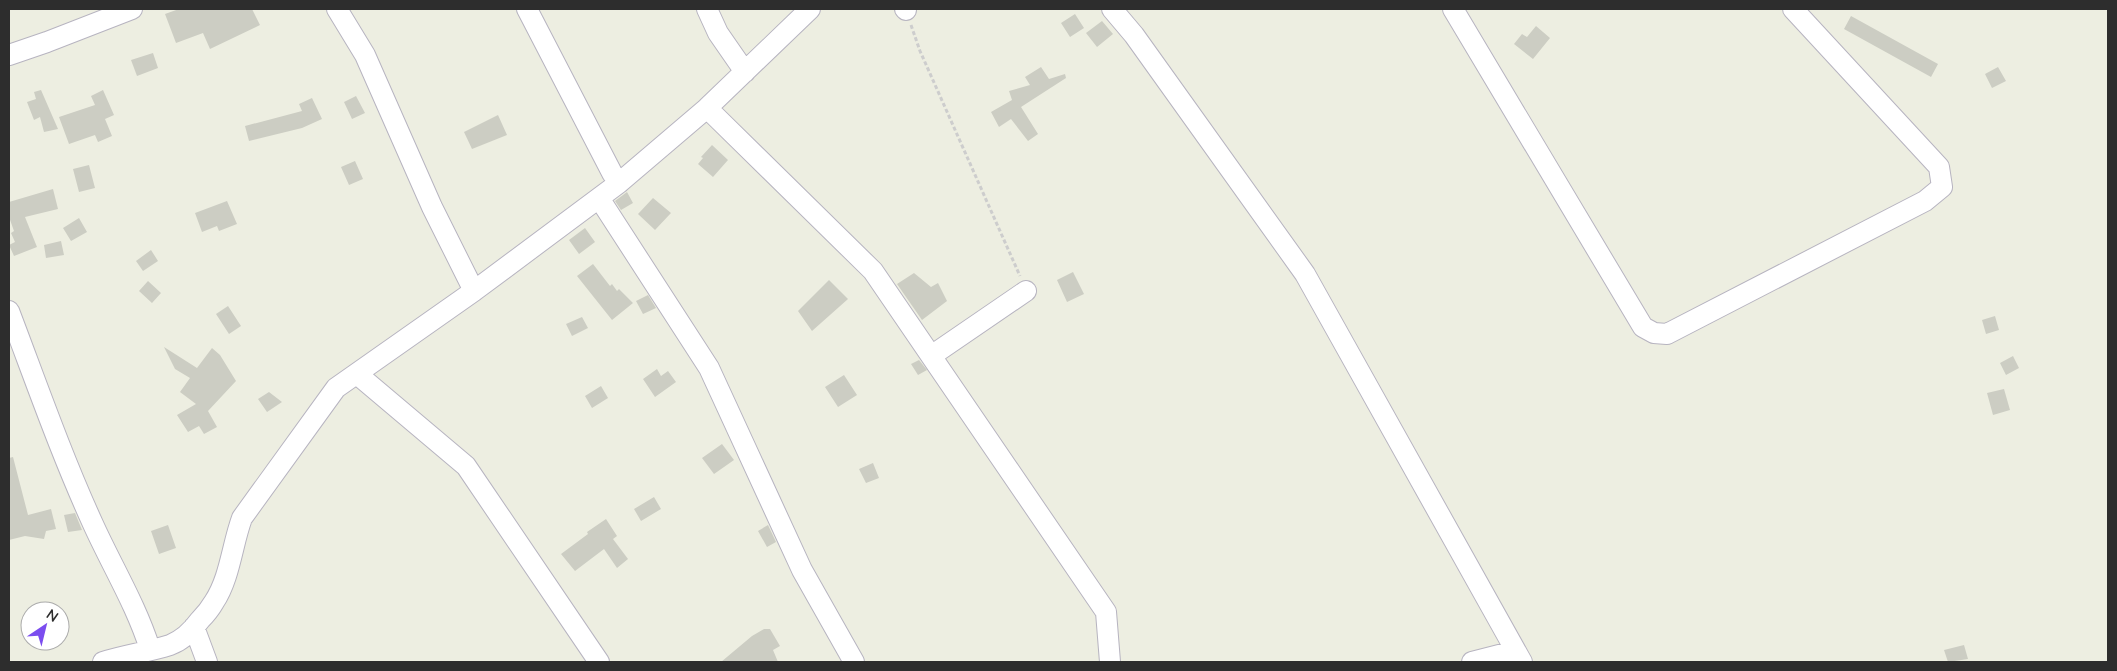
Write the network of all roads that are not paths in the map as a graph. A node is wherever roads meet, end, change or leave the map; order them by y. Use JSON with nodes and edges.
{"nodes":[{"id":1,"x":132,"y":9,"type":"edge"},
{"id":2,"x":337,"y":9,"type":"edge"},
{"id":3,"x":526,"y":9,"type":"edge"},
{"id":4,"x":707,"y":9,"type":"edge"},
{"id":5,"x":810,"y":9,"type":"edge"},
{"id":6,"x":1112,"y":9,"type":"edge"},
{"id":7,"x":1453,"y":9,"type":"edge"},
{"id":8,"x":1793,"y":9,"type":"edge"},
{"id":9,"x":9,"y":54,"type":"edge"},
{"id":10,"x":745,"y":72,"type":"junction"},
{"id":11,"x":707,"y":108,"type":"junction"},
{"id":12,"x":619,"y":183,"type":"junction"},
{"id":13,"x":599,"y":198,"type":"junction"},
{"id":14,"x":474,"y":291,"type":"junction"},
{"id":15,"x":1026,"y":291,"type":"road end"},
{"id":16,"x":9,"y":311,"type":"edge"},
{"id":17,"x":931,"y":356,"type":"junction"},
{"id":18,"x":356,"y":374,"type":"junction"},
{"id":19,"x":194,"y":627,"type":"junction"},
{"id":20,"x":150,"y":649,"type":"junction"},
{"id":21,"x":1519,"y":656,"type":"edge"},
{"id":22,"x":103,"y":662,"type":"edge"},
{"id":23,"x":207,"y":662,"type":"edge"},
{"id":24,"x":599,"y":662,"type":"edge"},
{"id":25,"x":854,"y":662,"type":"edge"},
{"id":26,"x":1110,"y":662,"type":"edge"},
{"id":27,"x":1472,"y":662,"type":"edge"}],
"edges":[{"from":1,"to":9,"type":"street"},
{"from":2,"to":14,"type":"street"},
{"from":3,"to":12,"type":"street"},
{"from":4,"to":10,"type":"street"},
{"from":5,"to":10,"type":"street"},
{"from":6,"to":21,"type":"street"},
{"from":7,"to":8,"type":"street"},
{"from":10,"to":11,"type":"street"},
{"from":11,"to":12,"type":"street"},
{"from":11,"to":17,"type":"street"},
{"from":12,"to":13,"type":"street"},
{"from":13,"to":14,"type":"street"},
{"from":13,"to":25,"type":"street"},
{"from":14,"to":18,"type":"street"},
{"from":15,"to":17,"type":"street"},
{"from":16,"to":20,"type":"street"},
{"from":17,"to":26,"type":"street"},
{"from":18,"to":19,"type":"street"},
{"from":18,"to":24,"type":"street"},
{"from":19,"to":20,"type":"street"},
{"from":19,"to":23,"type":"street"},
{"from":20,"to":22,"type":"street"},
{"from":21,"to":27,"type":"street"}]}
